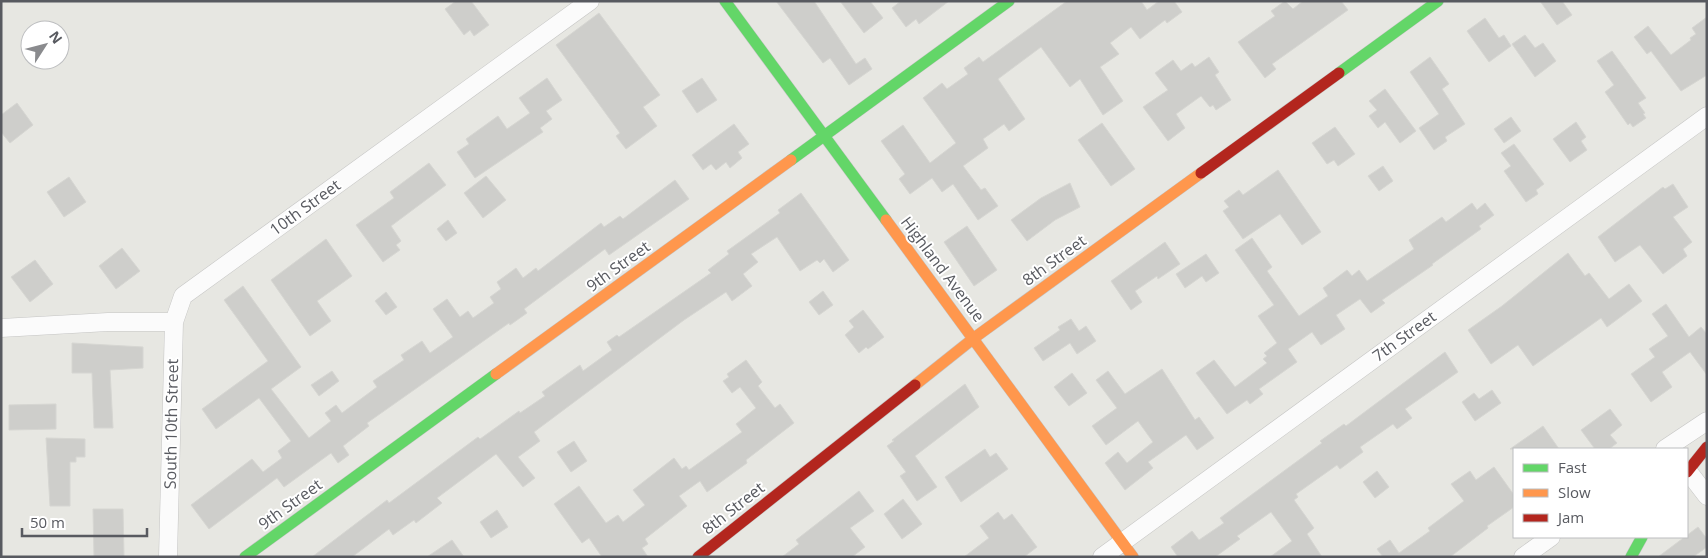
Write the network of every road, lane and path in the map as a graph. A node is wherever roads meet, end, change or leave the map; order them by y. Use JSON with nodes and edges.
{"nodes":[{"id":1,"x":590,"y":1,"type":"edge"},
{"id":2,"x":725,"y":1,"type":"edge"},
{"id":3,"x":1010,"y":1,"type":"edge"},
{"id":4,"x":1438,"y":1,"type":"edge"},
{"id":5,"x":1707,"y":116,"type":"edge"},
{"id":6,"x":824,"y":136,"type":"junction"},
{"id":7,"x":174,"y":322,"type":"junction"},
{"id":8,"x":1,"y":328,"type":"edge"},
{"id":9,"x":974,"y":338,"type":"junction"},
{"id":10,"x":1707,"y":421,"type":"edge"},
{"id":11,"x":1666,"y":448,"type":"edge"},
{"id":12,"x":1707,"y":448,"type":"edge"},
{"id":13,"x":1688,"y":470,"type":"edge"},
{"id":14,"x":1688,"y":472,"type":"edge"},
{"id":15,"x":1707,"y":496,"type":"edge"},
{"id":16,"x":1549,"y":538,"type":"edge"},
{"id":17,"x":1641,"y":538,"type":"edge"},
{"id":18,"x":1122,"y":541,"type":"junction"},
{"id":19,"x":168,"y":557,"type":"edge"},
{"id":20,"x":245,"y":557,"type":"edge"},
{"id":21,"x":698,"y":557,"type":"edge"},
{"id":22,"x":1102,"y":557,"type":"edge"},
{"id":23,"x":1133,"y":557,"type":"edge"},
{"id":24,"x":1523,"y":557,"type":"edge"},
{"id":25,"x":1631,"y":557,"type":"edge"}],
"edges":[{"from":1,"to":7,"type":"street","name":"10th Street"},
{"from":2,"to":6,"type":"street","name":"Highland Avenue"},
{"from":3,"to":6,"type":"street","name":"9th Street"},
{"from":4,"to":9,"type":"street","name":"8th Street"},
{"from":5,"to":18,"type":"street","name":"7th Street"},
{"from":6,"to":9,"type":"street","name":"Highland Avenue"},
{"from":6,"to":20,"type":"street","name":"9th Street"},
{"from":7,"to":8,"type":"street"},
{"from":7,"to":19,"type":"street","name":"South 10th Street"},
{"from":9,"to":18,"type":"street","name":"Highland Avenue"},
{"from":9,"to":21,"type":"street","name":"8th Street"},
{"from":10,"to":11,"type":"street"},
{"from":12,"to":13,"type":"street"},
{"from":14,"to":15,"type":"street"},
{"from":16,"to":24,"type":"street"},
{"from":17,"to":25,"type":"street"},
{"from":18,"to":22,"type":"street","name":"7th Street"},
{"from":18,"to":23,"type":"street","name":"Highland Avenue"}]}
